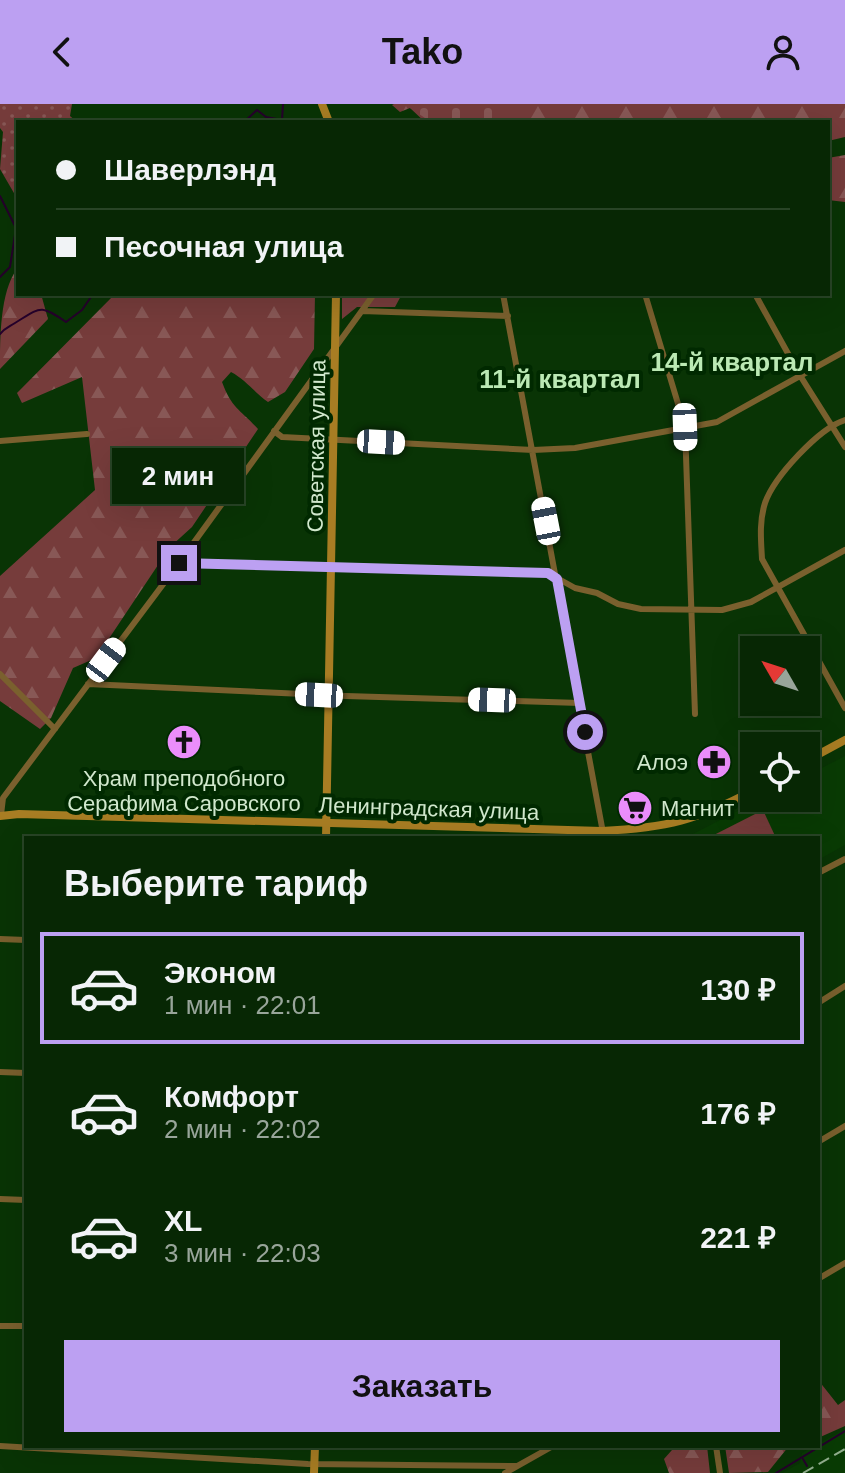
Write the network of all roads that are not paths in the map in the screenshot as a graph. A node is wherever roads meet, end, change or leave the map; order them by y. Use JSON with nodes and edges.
{"nodes":[{"id":1,"x":336,"y":296,"type":"edge"},
{"id":2,"x":373,"y":296,"type":"edge"},
{"id":3,"x":503,"y":296,"type":"edge"},
{"id":4,"x":646,"y":296,"type":"edge"},
{"id":5,"x":756,"y":296,"type":"edge"},
{"id":6,"x":362,"y":311,"type":"junction"},
{"id":7,"x":508,"y":316,"type":"junction"},
{"id":8,"x":336,"y":344,"type":"junction"},
{"id":9,"x":845,"y":351,"type":"edge"},
{"id":10,"x":801,"y":377,"type":"junction"},
{"id":11,"x":845,"y":420,"type":"edge"},
{"id":12,"x":831,"y":424,"type":"junction"},
{"id":13,"x":685,"y":427,"type":"junction"},
{"id":14,"x":274,"y":431,"type":"junction"},
{"id":15,"x":87,"y":434,"type":"dead end"},
{"id":16,"x":333,"y":439,"type":"junction"},
{"id":17,"x":0,"y":441,"type":"edge"},
{"id":18,"x":845,"y":447,"type":"edge"},
{"id":19,"x":533,"y":450,"type":"junction"},
{"id":20,"x":845,"y":550,"type":"edge"},
{"id":21,"x":179,"y":563,"type":"junction"},
{"id":22,"x":332,"y":567,"type":"junction"},
{"id":23,"x":557,"y":579,"type":"junction"},
{"id":24,"x":777,"y":588,"type":"junction"},
{"id":25,"x":692,"y":611,"type":"junction"},
{"id":26,"x":0,"y":674,"type":"edge"},
{"id":27,"x":88,"y":684,"type":"junction"},
{"id":28,"x":328,"y":696,"type":"junction"},
{"id":29,"x":580,"y":703,"type":"junction"},
{"id":30,"x":845,"y":708,"type":"edge"},
{"id":31,"x":695,"y":714,"type":"dead end"},
{"id":32,"x":55,"y":729,"type":"junction"},
{"id":33,"x":845,"y":740,"type":"edge"},
{"id":34,"x":820,"y":753,"type":"edge"},
{"id":35,"x":740,"y":797,"type":"edge"},
{"id":36,"x":1,"y":812,"type":"edge"},
{"id":37,"x":326,"y":823,"type":"junction"},
{"id":38,"x":603,"y":834,"type":"edge"},
{"id":39,"x":326,"y":836,"type":"edge"},
{"id":40,"x":845,"y":859,"type":"edge"},
{"id":41,"x":820,"y":872,"type":"edge"},
{"id":42,"x":0,"y":939,"type":"edge"},
{"id":43,"x":24,"y":940,"type":"edge"},
{"id":44,"x":845,"y":986,"type":"edge"},
{"id":45,"x":820,"y":1002,"type":"edge"},
{"id":46,"x":0,"y":1072,"type":"edge"},
{"id":47,"x":24,"y":1073,"type":"edge"},
{"id":48,"x":845,"y":1126,"type":"edge"},
{"id":49,"x":820,"y":1141,"type":"edge"},
{"id":50,"x":0,"y":1199,"type":"edge"},
{"id":51,"x":24,"y":1200,"type":"edge"},
{"id":52,"x":845,"y":1263,"type":"edge"},
{"id":53,"x":820,"y":1278,"type":"edge"},
{"id":54,"x":0,"y":1326,"type":"edge"},
{"id":55,"x":24,"y":1326,"type":"edge"},
{"id":56,"x":0,"y":1446,"type":"edge"},
{"id":57,"x":24,"y":1448,"type":"edge"},
{"id":58,"x":29,"y":1448,"type":"edge"},
{"id":59,"x":315,"y":1448,"type":"edge"},
{"id":60,"x":549,"y":1448,"type":"edge"},
{"id":61,"x":716,"y":1448,"type":"edge"},
{"id":62,"x":517,"y":1466,"type":"junction"},
{"id":63,"x":314,"y":1468,"type":"edge"},
{"id":64,"x":505,"y":1473,"type":"edge"},
{"id":65,"x":720,"y":1473,"type":"edge"}],
"edges":[{"from":1,"to":8,"type":"main road","name":"Советская улица"},
{"from":2,"to":6,"type":"street"},
{"from":3,"to":7,"type":"street"},
{"from":4,"to":13,"type":"street"},
{"from":5,"to":10,"type":"street"},
{"from":6,"to":7,"type":"street"},
{"from":6,"to":8,"type":"street"},
{"from":7,"to":19,"type":"street"},
{"from":8,"to":14,"type":"street"},
{"from":8,"to":16,"type":"main road","name":"Советская улица"},
{"from":9,"to":10,"type":"street"},
{"from":10,"to":12,"type":"street"},
{"from":10,"to":13,"type":"street"},
{"from":11,"to":12,"type":"street"},
{"from":12,"to":18,"type":"street"},
{"from":12,"to":24,"type":"street"},
{"from":13,"to":19,"type":"street"},
{"from":13,"to":25,"type":"street"},
{"from":14,"to":16,"type":"street"},
{"from":14,"to":21,"type":"street"},
{"from":15,"to":17,"type":"street"},
{"from":16,"to":19,"type":"street"},
{"from":16,"to":22,"type":"main road","name":"Советская улица"},
{"from":19,"to":23,"type":"street"},
{"from":20,"to":24,"type":"street"},
{"from":21,"to":22,"type":"street"},
{"from":21,"to":27,"type":"street"},
{"from":22,"to":23,"type":"street"},
{"from":22,"to":28,"type":"main road","name":"Советская улица"},
{"from":23,"to":25,"type":"street"},
{"from":23,"to":29,"type":"street"},
{"from":24,"to":25,"type":"street"},
{"from":24,"to":30,"type":"street"},
{"from":25,"to":31,"type":"street"},
{"from":26,"to":32,"type":"street"},
{"from":27,"to":28,"type":"street"},
{"from":27,"to":32,"type":"street"},
{"from":28,"to":29,"type":"street"},
{"from":28,"to":37,"type":"main road","name":"Советская улица"},
{"from":29,"to":38,"type":"street"},
{"from":32,"to":36,"type":"street"},
{"from":33,"to":34,"type":"main road"},
{"from":35,"to":38,"type":"main road","name":"Ленинградская улица"},
{"from":36,"to":37,"type":"main road","name":"Ленинградская улица"},
{"from":37,"to":38,"type":"main road","name":"Ленинградская улица"},
{"from":37,"to":39,"type":"main road","name":"Советская улица"},
{"from":40,"to":41,"type":"street"},
{"from":42,"to":43,"type":"street"},
{"from":44,"to":45,"type":"street"},
{"from":46,"to":47,"type":"street"},
{"from":48,"to":49,"type":"street"},
{"from":50,"to":51,"type":"street"},
{"from":52,"to":53,"type":"street"},
{"from":54,"to":55,"type":"street"},
{"from":56,"to":57,"type":"street"},
{"from":58,"to":63,"type":"street"},
{"from":59,"to":63,"type":"main road"},
{"from":60,"to":62,"type":"street"},
{"from":61,"to":65,"type":"street"},
{"from":62,"to":63,"type":"street"},
{"from":62,"to":64,"type":"street"}]}
